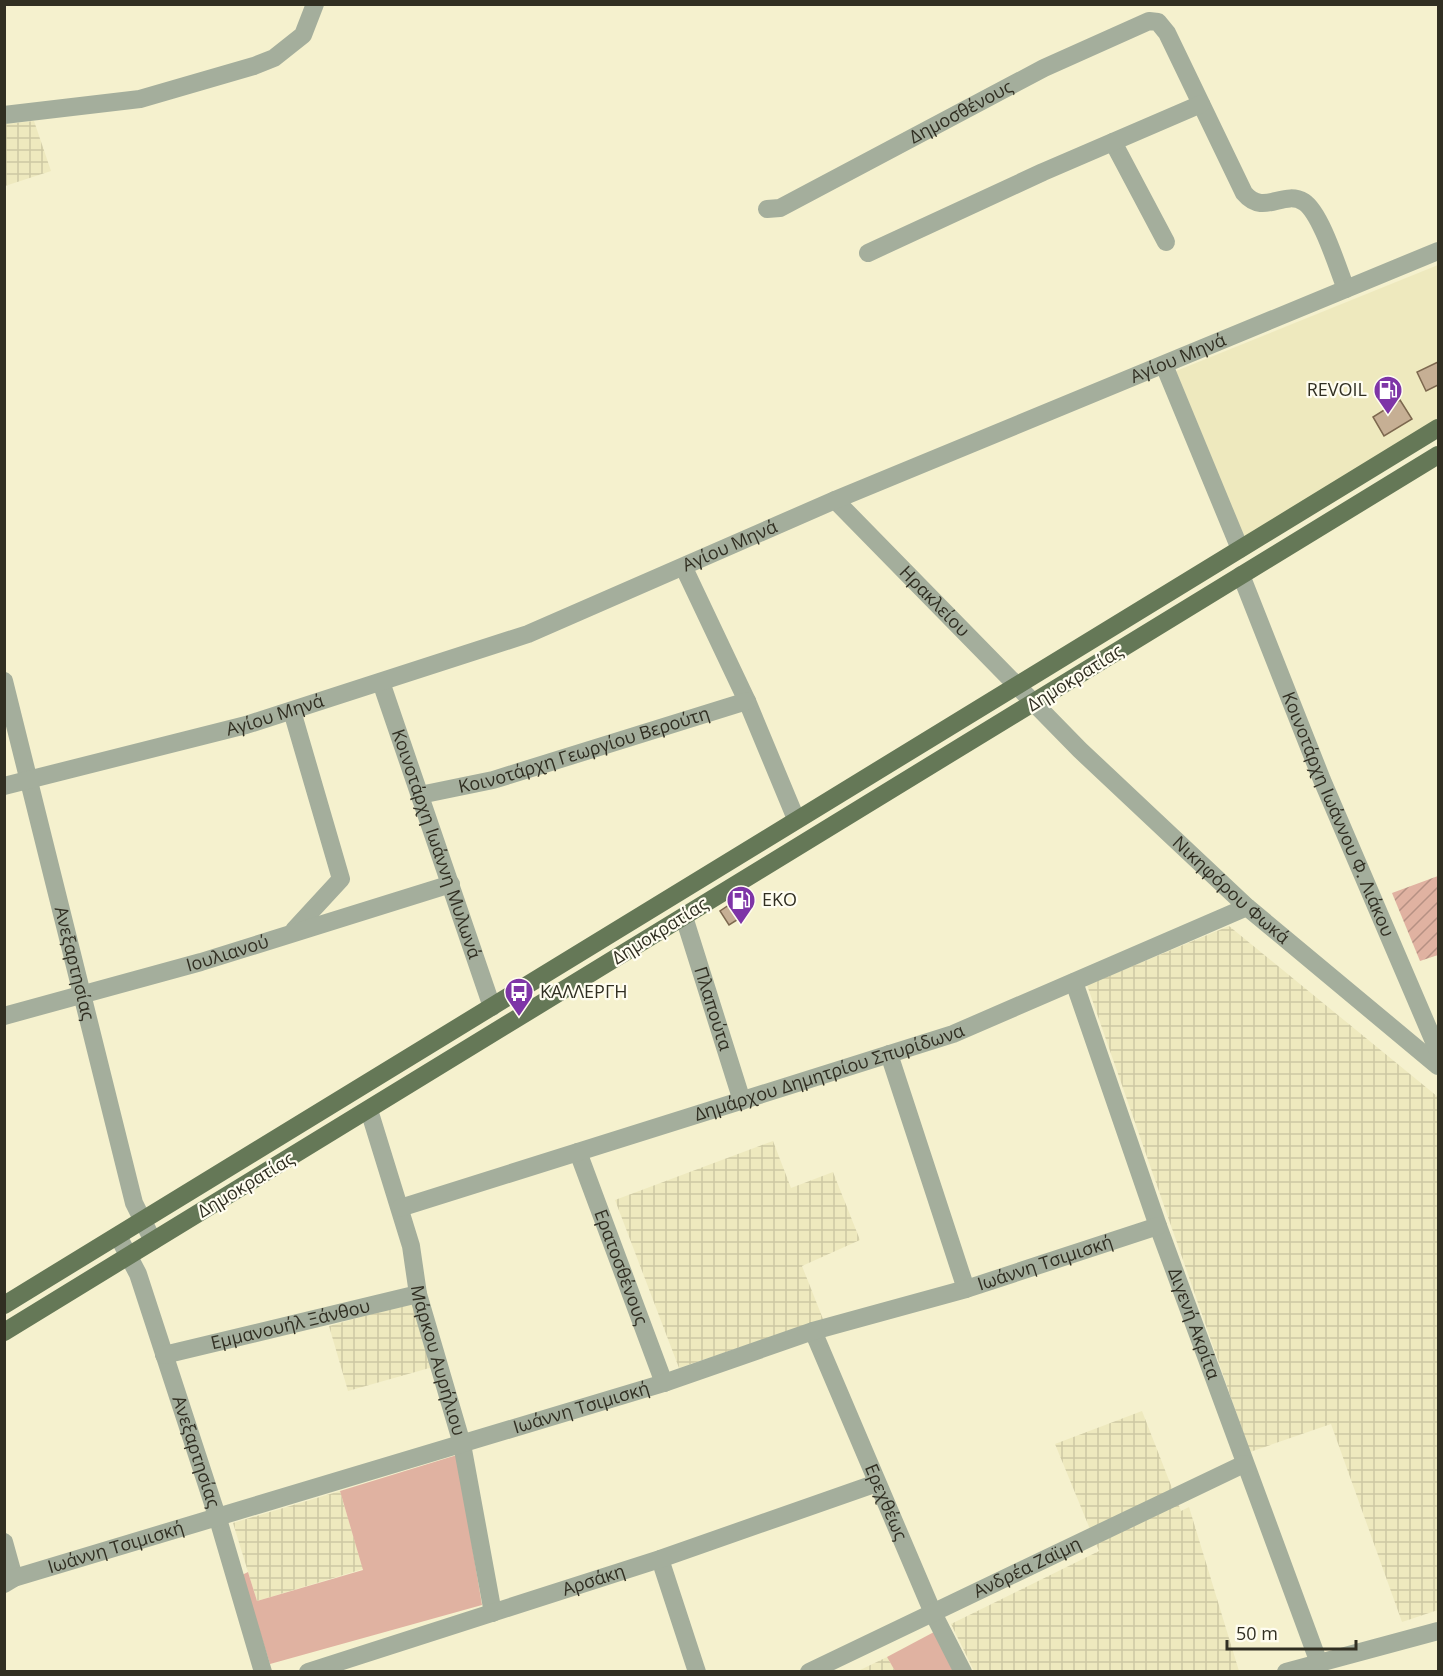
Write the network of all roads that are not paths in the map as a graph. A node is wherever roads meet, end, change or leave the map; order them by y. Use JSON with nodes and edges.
{"nodes":[{"id":1,"x":315,"y":4,"type":"edge"},
{"id":2,"x":1201,"y":104,"type":"junction"},
{"id":3,"x":4,"y":115,"type":"edge"},
{"id":4,"x":1113,"y":142,"type":"junction"},
{"id":5,"x":767,"y":209,"type":"dead end"},
{"id":6,"x":1166,"y":242,"type":"dead end"},
{"id":7,"x":1438,"y":251,"type":"edge"},
{"id":8,"x":868,"y":253,"type":"dead end"},
{"id":9,"x":1346,"y":289,"type":"junction"},
{"id":10,"x":1164,"y":364,"type":"junction"},
{"id":11,"x":1438,"y":428,"type":"edge"},
{"id":12,"x":1438,"y":455,"type":"edge"},
{"id":13,"x":835,"y":500,"type":"junction"},
{"id":14,"x":1240,"y":549,"type":"junction"},
{"id":15,"x":684,"y":568,"type":"junction"},
{"id":16,"x":1241,"y":575,"type":"junction"},
{"id":17,"x":4,"y":681,"type":"edge"},
{"id":18,"x":381,"y":682,"type":"junction"},
{"id":19,"x":1017,"y":685,"type":"junction"},
{"id":20,"x":747,"y":701,"type":"junction"},
{"id":21,"x":1035,"y":703,"type":"junction"},
{"id":22,"x":292,"y":711,"type":"junction"},
{"id":23,"x":29,"y":779,"type":"junction"},
{"id":24,"x":4,"y":786,"type":"edge"},
{"id":25,"x":420,"y":795,"type":"junction"},
{"id":26,"x":796,"y":819,"type":"junction"},
{"id":27,"x":451,"y":884,"type":"junction"},
{"id":28,"x":1247,"y":908,"type":"junction"},
{"id":29,"x":684,"y":917,"type":"junction"},
{"id":30,"x":293,"y":932,"type":"junction"},
{"id":31,"x":1074,"y":982,"type":"junction"},
{"id":32,"x":81,"y":995,"type":"junction"},
{"id":33,"x":492,"y":1007,"type":"junction"},
{"id":34,"x":4,"y":1016,"type":"edge"},
{"id":35,"x":1438,"y":1051,"type":"edge"},
{"id":36,"x":889,"y":1054,"type":"junction"},
{"id":37,"x":1438,"y":1066,"type":"edge"},
{"id":38,"x":742,"y":1101,"type":"junction"},
{"id":39,"x":369,"y":1110,"type":"junction"},
{"id":40,"x":578,"y":1152,"type":"junction"},
{"id":41,"x":400,"y":1208,"type":"junction"},
{"id":42,"x":141,"y":1222,"type":"junction"},
{"id":43,"x":1158,"y":1226,"type":"junction"},
{"id":44,"x":118,"y":1236,"type":"junction"},
{"id":45,"x":153,"y":1241,"type":"junction"},
{"id":46,"x":129,"y":1255,"type":"junction"},
{"id":47,"x":966,"y":1289,"type":"junction"},
{"id":48,"x":418,"y":1294,"type":"junction"},
{"id":49,"x":4,"y":1305,"type":"edge"},
{"id":50,"x":813,"y":1331,"type":"junction"},
{"id":51,"x":4,"y":1332,"type":"edge"},
{"id":52,"x":164,"y":1355,"type":"junction"},
{"id":53,"x":664,"y":1383,"type":"junction"},
{"id":54,"x":462,"y":1444,"type":"junction"},
{"id":55,"x":1244,"y":1464,"type":"junction"},
{"id":56,"x":877,"y":1483,"type":"junction"},
{"id":57,"x":218,"y":1519,"type":"junction"},
{"id":58,"x":4,"y":1542,"type":"edge"},
{"id":59,"x":660,"y":1559,"type":"junction"},
{"id":60,"x":9,"y":1581,"type":"edge"},
{"id":61,"x":493,"y":1613,"type":"junction"},
{"id":62,"x":933,"y":1613,"type":"junction"},
{"id":63,"x":1438,"y":1631,"type":"edge"},
{"id":64,"x":1319,"y":1663,"type":"junction"},
{"id":65,"x":263,"y":1671,"type":"edge"},
{"id":66,"x":308,"y":1671,"type":"edge"},
{"id":67,"x":697,"y":1671,"type":"edge"},
{"id":68,"x":809,"y":1671,"type":"edge"},
{"id":69,"x":963,"y":1671,"type":"edge"},
{"id":70,"x":1286,"y":1671,"type":"edge"}],
"edges":[{"from":1,"to":3,"type":"street"},
{"from":2,"to":4,"type":"street"},
{"from":2,"to":5,"type":"street","name":"Δημοσθένους"},
{"from":2,"to":9,"type":"street"},
{"from":4,"to":6,"type":"street"},
{"from":4,"to":8,"type":"street"},
{"from":7,"to":9,"type":"street","name":"Αγίου Μηνά"},
{"from":9,"to":10,"type":"street","name":"Αγίου Μηνά"},
{"from":10,"to":13,"type":"street","name":"Αγίου Μηνά"},
{"from":10,"to":14,"type":"street"},
{"from":11,"to":14,"type":"main road","name":"Δημοκρατίας"},
{"from":12,"to":16,"type":"main road","name":"Δημοκρατίας"},
{"from":13,"to":15,"type":"street","name":"Αγίου Μηνά"},
{"from":13,"to":19,"type":"street","name":"Ηρακλείου"},
{"from":14,"to":19,"type":"main road","name":"Δημοκρατίας"},
{"from":15,"to":18,"type":"street","name":"Αγίου Μηνά"},
{"from":15,"to":20,"type":"street"},
{"from":16,"to":21,"type":"main road","name":"Δημοκρατίας"},
{"from":16,"to":35,"type":"street","name":"Κοινοτάρχη Ιωάννου Φ. Λιάκου"},
{"from":17,"to":23,"type":"street","name":"Ανεξαρτησίας"},
{"from":18,"to":22,"type":"street","name":"Αγίου Μηνά"},
{"from":18,"to":25,"type":"street","name":"Κοινοτάρχη Ιωάννη Μυλωνά"},
{"from":19,"to":21,"type":"street","name":"Ηρακλείου"},
{"from":19,"to":26,"type":"main road","name":"Δημοκρατίας"},
{"from":20,"to":25,"type":"street","name":"Κοινοτάρχη Γεωργίου Βερούτη"},
{"from":20,"to":26,"type":"street"},
{"from":21,"to":28,"type":"street","name":"Νικηφόρου Φωκά"},
{"from":21,"to":29,"type":"main road","name":"Δημοκρατίας"},
{"from":22,"to":23,"type":"street","name":"Αγίου Μηνά"},
{"from":22,"to":30,"type":"street"},
{"from":23,"to":24,"type":"street","name":"Αγίου Μηνά"},
{"from":23,"to":32,"type":"street","name":"Ανεξαρτησίας"},
{"from":25,"to":27,"type":"street","name":"Κοινοτάρχη Ιωάννη Μυλωνά"},
{"from":26,"to":33,"type":"main road","name":"Δημοκρατίας"},
{"from":27,"to":30,"type":"street","name":"Ιουλιανού"},
{"from":27,"to":33,"type":"street","name":"Κοινοτάρχη Ιωάννη Μυλωνά"},
{"from":28,"to":31,"type":"street","name":"Δημάρχου Δημητρίου Σπυρίδωνα"},
{"from":28,"to":37,"type":"street","name":"Νικηφόρου Φωκά"},
{"from":29,"to":38,"type":"street","name":"Πλαπούτα"},
{"from":29,"to":39,"type":"main road","name":"Δημοκρατίας"},
{"from":30,"to":32,"type":"street","name":"Ιουλιανού"},
{"from":31,"to":36,"type":"street","name":"Δημάρχου Δημητρίου Σπυρίδωνα"},
{"from":31,"to":43,"type":"street","name":"Διγενή Ακρίτα"},
{"from":32,"to":34,"type":"street","name":"Ιουλιανού"},
{"from":32,"to":42,"type":"street","name":"Ανεξαρτησίας"},
{"from":33,"to":42,"type":"main road","name":"Δημοκρατίας"},
{"from":36,"to":38,"type":"street","name":"Δημάρχου Δημητρίου Σπυρίδωνα"},
{"from":36,"to":47,"type":"street"},
{"from":38,"to":40,"type":"street","name":"Δημάρχου Δημητρίου Σπυρίδωνα"},
{"from":39,"to":41,"type":"street","name":"Μάρκου Αυρήλιου"},
{"from":39,"to":45,"type":"main road","name":"Δημοκρατίας"},
{"from":40,"to":41,"type":"street","name":"Δημάρχου Δημητρίου Σπυρίδωνα"},
{"from":40,"to":53,"type":"street","name":"Ερατοσθένους"},
{"from":41,"to":48,"type":"street","name":"Μάρκου Αυρήλιου"},
{"from":42,"to":44,"type":"main road","name":"Δημοκρατίας"},
{"from":42,"to":45,"type":"street","name":"Ανεξαρτησίας"},
{"from":43,"to":47,"type":"street","name":"Ιωάννη Τσιμισκή"},
{"from":43,"to":55,"type":"street","name":"Διγενή Ακρίτα"},
{"from":44,"to":46,"type":"street","name":"Ανεξαρτησίας"},
{"from":44,"to":49,"type":"main road","name":"Δημοκρατίας"},
{"from":45,"to":46,"type":"main road","name":"Δημοκρατίας"},
{"from":46,"to":51,"type":"main road","name":"Δημοκρατίας"},
{"from":46,"to":52,"type":"street","name":"Ανεξαρτησίας"},
{"from":47,"to":50,"type":"street","name":"Ιωάννη Τσιμισκή"},
{"from":48,"to":52,"type":"street","name":"Εμμανουήλ Ξάνθου"},
{"from":48,"to":54,"type":"street","name":"Μάρκου Αυρήλιου"},
{"from":50,"to":53,"type":"street","name":"Ιωάννη Τσιμισκή"},
{"from":50,"to":56,"type":"street","name":"Ερεχθέως"},
{"from":52,"to":57,"type":"street","name":"Ανεξαρτησίας"},
{"from":53,"to":54,"type":"street","name":"Ιωάννη Τσιμισκή"},
{"from":54,"to":57,"type":"street","name":"Ιωάννη Τσιμισκή"},
{"from":54,"to":61,"type":"street","name":"Μάρκου Αυρήλιου"},
{"from":55,"to":62,"type":"street","name":"Ανδρέα Ζαϊμη"},
{"from":55,"to":64,"type":"street","name":"Διγενή Ακρίτα"},
{"from":56,"to":59,"type":"street","name":"Αρσάκη"},
{"from":56,"to":62,"type":"street","name":"Ερεχθέως"},
{"from":57,"to":60,"type":"street","name":"Ιωάννη Τσιμισκή"},
{"from":57,"to":65,"type":"street","name":"Ανεξαρτησίας"},
{"from":58,"to":60,"type":"street"},
{"from":59,"to":61,"type":"street","name":"Αρσάκη"},
{"from":59,"to":67,"type":"street"},
{"from":61,"to":66,"type":"street","name":"Αρσάκη"},
{"from":62,"to":68,"type":"street","name":"Ανδρέα Ζαϊμη"},
{"from":62,"to":69,"type":"street","name":"Ερεχθέως"},
{"from":63,"to":64,"type":"street"},
{"from":64,"to":70,"type":"street"}]}
